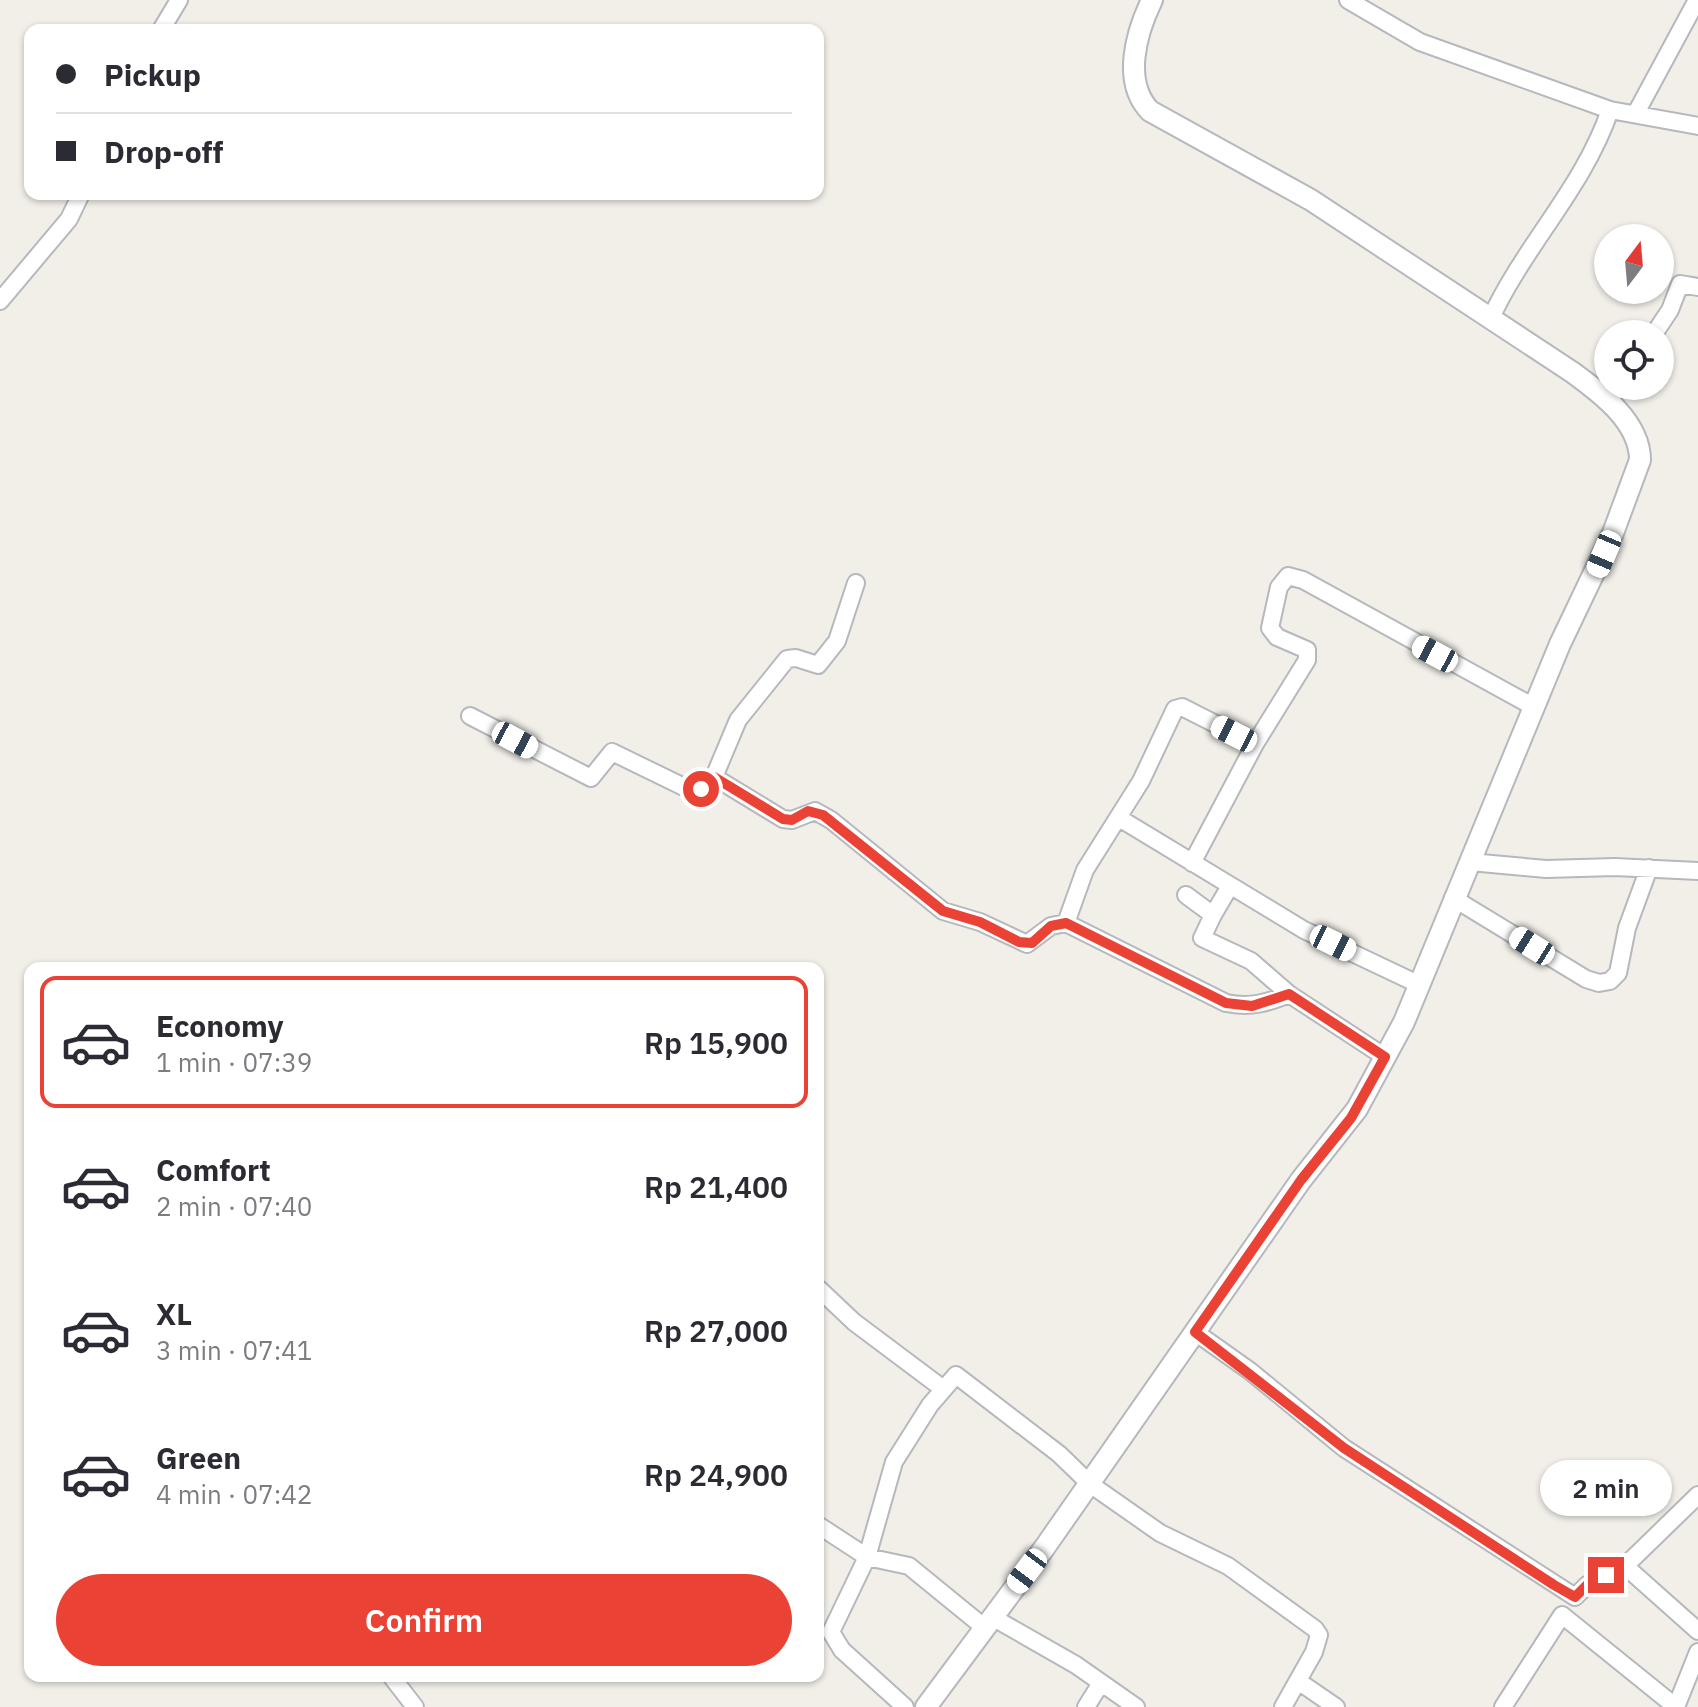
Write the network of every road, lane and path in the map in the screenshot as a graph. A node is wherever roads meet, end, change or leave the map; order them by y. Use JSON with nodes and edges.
{"nodes":[{"id":1,"x":179,"y":0,"type":"edge"},
{"id":2,"x":1152,"y":0,"type":"edge"},
{"id":3,"x":1348,"y":0,"type":"edge"},
{"id":4,"x":1697,"y":0,"type":"edge"},
{"id":5,"x":165,"y":24,"type":"edge"},
{"id":6,"x":1610,"y":110,"type":"junction"},
{"id":7,"x":1636,"y":113,"type":"junction"},
{"id":8,"x":1698,"y":126,"type":"edge"},
{"id":9,"x":77,"y":200,"type":"edge"},
{"id":10,"x":1698,"y":287,"type":"edge"},
{"id":11,"x":0,"y":301,"type":"edge"},
{"id":12,"x":1490,"y":320,"type":"junction"},
{"id":13,"x":1663,"y":320,"type":"edge"},
{"id":14,"x":1594,"y":384,"type":"edge"},
{"id":15,"x":1617,"y":400,"type":"edge"},
{"id":16,"x":856,"y":583,"type":"dead end"},
{"id":17,"x":1534,"y":707,"type":"junction"},
{"id":18,"x":470,"y":716,"type":"dead end"},
{"id":19,"x":1255,"y":744,"type":"junction"},
{"id":20,"x":714,"y":777,"type":"junction"},
{"id":21,"x":1119,"y":818,"type":"junction"},
{"id":22,"x":1470,"y":862,"type":"junction"},
{"id":23,"x":1192,"y":863,"type":"junction"},
{"id":24,"x":1649,"y":868,"type":"junction"},
{"id":25,"x":1698,"y":871,"type":"edge"},
{"id":26,"x":1230,"y":886,"type":"junction"},
{"id":27,"x":1186,"y":895,"type":"dead end"},
{"id":28,"x":1453,"y":898,"type":"junction"},
{"id":29,"x":1213,"y":915,"type":"junction"},
{"id":30,"x":1066,"y":923,"type":"junction"},
{"id":31,"x":1420,"y":985,"type":"junction"},
{"id":32,"x":1289,"y":994,"type":"junction"},
{"id":33,"x":1385,"y":1057,"type":"junction"},
{"id":34,"x":824,"y":1294,"type":"edge"},
{"id":35,"x":1195,"y":1332,"type":"junction"},
{"id":36,"x":942,"y":1388,"type":"junction"},
{"id":37,"x":1090,"y":1484,"type":"junction"},
{"id":38,"x":1698,"y":1495,"type":"edge"},
{"id":39,"x":824,"y":1529,"type":"edge"},
{"id":40,"x":867,"y":1557,"type":"junction"},
{"id":41,"x":1625,"y":1566,"type":"junction"},
{"id":42,"x":1575,"y":1597,"type":"junction"},
{"id":43,"x":1562,"y":1615,"type":"junction"},
{"id":44,"x":989,"y":1622,"type":"junction"},
{"id":45,"x":1698,"y":1631,"type":"edge"},
{"id":46,"x":1698,"y":1652,"type":"edge"},
{"id":47,"x":1298,"y":1681,"type":"junction"},
{"id":48,"x":396,"y":1682,"type":"edge"},
{"id":49,"x":1101,"y":1683,"type":"junction"},
{"id":50,"x":415,"y":1707,"type":"edge"},
{"id":51,"x":905,"y":1707,"type":"edge"},
{"id":52,"x":926,"y":1707,"type":"edge"},
{"id":53,"x":1086,"y":1707,"type":"edge"},
{"id":54,"x":1136,"y":1707,"type":"edge"},
{"id":55,"x":1283,"y":1707,"type":"edge"},
{"id":56,"x":1336,"y":1707,"type":"edge"},
{"id":57,"x":1503,"y":1707,"type":"edge"},
{"id":58,"x":1676,"y":1707,"type":"edge"}],
"edges":[{"from":1,"to":5,"type":"street"},
{"from":2,"to":12,"type":"street"},
{"from":3,"to":6,"type":"street"},
{"from":4,"to":7,"type":"street"},
{"from":6,"to":7,"type":"street"},
{"from":6,"to":12,"type":"street"},
{"from":7,"to":8,"type":"street"},
{"from":9,"to":11,"type":"street"},
{"from":10,"to":13,"type":"street"},
{"from":12,"to":14,"type":"street"},
{"from":15,"to":17,"type":"street"},
{"from":16,"to":20,"type":"street"},
{"from":17,"to":19,"type":"street"},
{"from":17,"to":22,"type":"street"},
{"from":18,"to":20,"type":"street"},
{"from":19,"to":21,"type":"street"},
{"from":19,"to":23,"type":"street"},
{"from":20,"to":30,"type":"street"},
{"from":21,"to":23,"type":"street"},
{"from":21,"to":30,"type":"street"},
{"from":22,"to":24,"type":"street"},
{"from":22,"to":28,"type":"street"},
{"from":23,"to":26,"type":"street"},
{"from":24,"to":25,"type":"street"},
{"from":24,"to":28,"type":"street"},
{"from":26,"to":29,"type":"street"},
{"from":26,"to":31,"type":"street"},
{"from":27,"to":29,"type":"street"},
{"from":28,"to":31,"type":"street"},
{"from":29,"to":32,"type":"street"},
{"from":30,"to":32,"type":"street"},
{"from":31,"to":33,"type":"street"},
{"from":32,"to":33,"type":"street"},
{"from":33,"to":35,"type":"street"},
{"from":34,"to":36,"type":"street"},
{"from":35,"to":37,"type":"street"},
{"from":35,"to":42,"type":"street"},
{"from":36,"to":37,"type":"street"},
{"from":36,"to":40,"type":"street"},
{"from":37,"to":44,"type":"street"},
{"from":37,"to":47,"type":"street"},
{"from":38,"to":41,"type":"street"},
{"from":39,"to":40,"type":"street"},
{"from":40,"to":44,"type":"street"},
{"from":40,"to":51,"type":"street"},
{"from":41,"to":42,"type":"street"},
{"from":41,"to":45,"type":"street"},
{"from":42,"to":43,"type":"street"},
{"from":43,"to":57,"type":"street"},
{"from":43,"to":58,"type":"street"},
{"from":44,"to":49,"type":"street"},
{"from":44,"to":52,"type":"street"},
{"from":46,"to":58,"type":"street"},
{"from":47,"to":55,"type":"street"},
{"from":47,"to":56,"type":"street"},
{"from":48,"to":50,"type":"street"},
{"from":49,"to":53,"type":"street"},
{"from":49,"to":54,"type":"street"}]}
